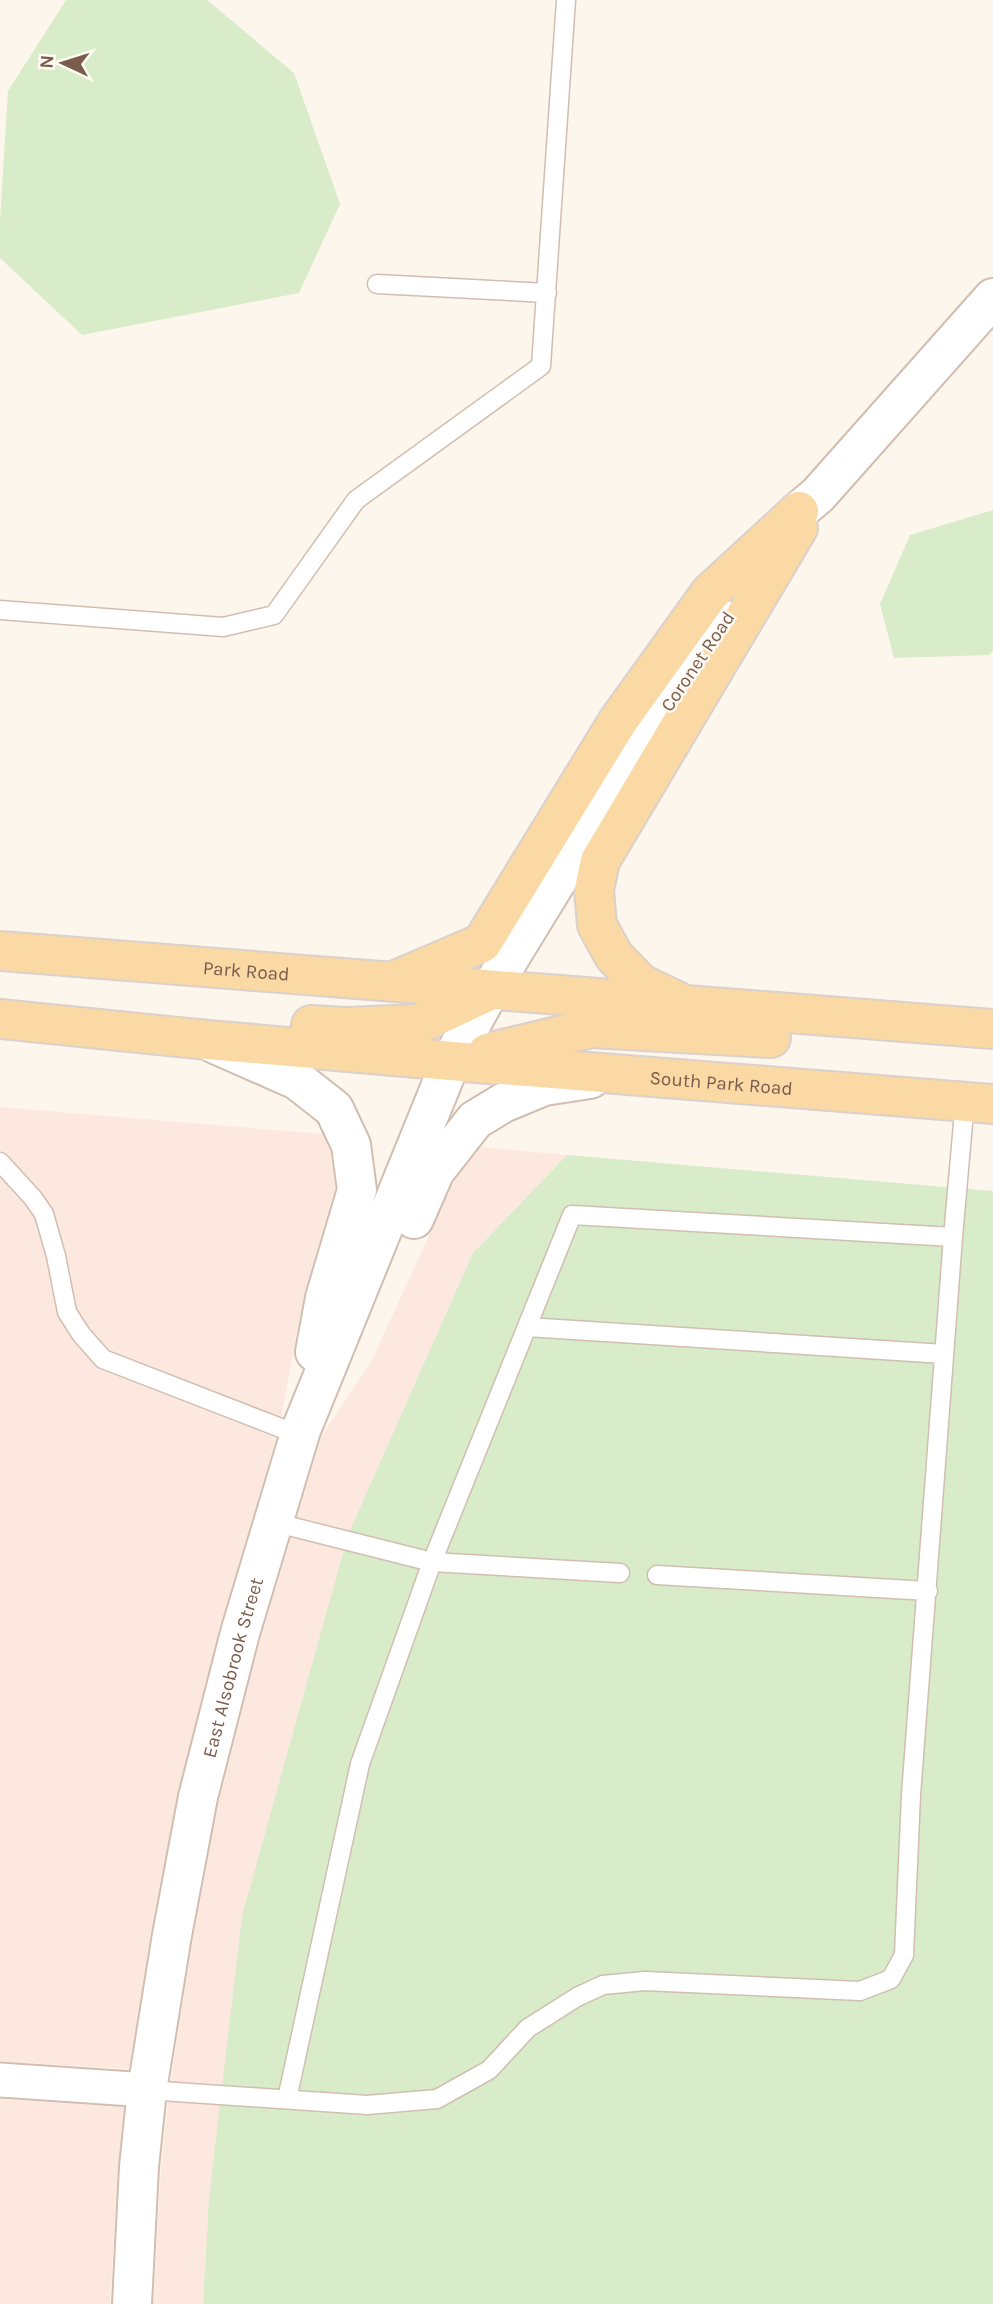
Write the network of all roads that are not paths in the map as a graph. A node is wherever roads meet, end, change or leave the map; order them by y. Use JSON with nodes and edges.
{"nodes":[{"id":1,"x":566,"y":0,"type":"edge"},
{"id":2,"x":377,"y":284,"type":"dead end"},
{"id":3,"x":547,"y":293,"type":"junction"},
{"id":4,"x":993,"y":298,"type":"edge"},
{"id":5,"x":809,"y":503,"type":"junction"},
{"id":6,"x":0,"y":610,"type":"edge"},
{"id":7,"x":0,"y":951,"type":"edge"},
{"id":8,"x":391,"y":982,"type":"junction"},
{"id":9,"x":491,"y":990,"type":"junction"},
{"id":10,"x":0,"y":1005,"type":"edge"},
{"id":11,"x":685,"y":1005,"type":"junction"},
{"id":12,"x":0,"y":1019,"type":"edge"},
{"id":13,"x":993,"y":1029,"type":"edge"},
{"id":14,"x":208,"y":1040,"type":"junction"},
{"id":15,"x":993,"y":1048,"type":"edge"},
{"id":16,"x":451,"y":1061,"type":"junction"},
{"id":17,"x":619,"y":1074,"type":"junction"},
{"id":18,"x":979,"y":1103,"type":"edge"},
{"id":19,"x":0,"y":1162,"type":"edge"},
{"id":20,"x":953,"y":1237,"type":"junction"},
{"id":21,"x":527,"y":1327,"type":"junction"},
{"id":22,"x":944,"y":1354,"type":"junction"},
{"id":23,"x":300,"y":1432,"type":"junction"},
{"id":24,"x":273,"y":1522,"type":"junction"},
{"id":25,"x":432,"y":1562,"type":"junction"},
{"id":26,"x":620,"y":1573,"type":"dead end"},
{"id":27,"x":657,"y":1575,"type":"dead end"},
{"id":28,"x":928,"y":1591,"type":"junction"},
{"id":29,"x":0,"y":2080,"type":"edge"},
{"id":30,"x":147,"y":2090,"type":"junction"},
{"id":31,"x":287,"y":2099,"type":"junction"},
{"id":32,"x":132,"y":2304,"type":"edge"}],
"edges":[{"from":1,"to":3,"type":"lane"},
{"from":2,"to":3,"type":"lane"},
{"from":3,"to":6,"type":"lane"},
{"from":4,"to":5,"type":"street","name":"Coronet Road"},
{"from":5,"to":8,"type":"main road"},
{"from":5,"to":9,"type":"street","name":"Coronet Road"},
{"from":5,"to":11,"type":"main road"},
{"from":7,"to":8,"type":"main road","name":"Park Road"},
{"from":8,"to":9,"type":"main road","name":"Park Road"},
{"from":9,"to":10,"type":"main road"},
{"from":9,"to":11,"type":"main road"},
{"from":9,"to":16,"type":"street","name":"Coronet Road"},
{"from":11,"to":13,"type":"main road"},
{"from":12,"to":14,"type":"main road"},
{"from":14,"to":16,"type":"main road"},
{"from":14,"to":23,"type":"street"},
{"from":15,"to":16,"type":"main road"},
{"from":16,"to":17,"type":"main road","name":"South Park Road"},
{"from":16,"to":23,"type":"street","name":"East Alsobrook Street"},
{"from":17,"to":18,"type":"main road","name":"South Park Road"},
{"from":17,"to":23,"type":"street"},
{"from":18,"to":20,"type":"lane"},
{"from":19,"to":23,"type":"lane"},
{"from":20,"to":21,"type":"lane"},
{"from":20,"to":22,"type":"lane"},
{"from":21,"to":22,"type":"lane"},
{"from":21,"to":25,"type":"lane"},
{"from":22,"to":28,"type":"lane"},
{"from":23,"to":24,"type":"street","name":"East Alsobrook Street"},
{"from":24,"to":25,"type":"lane"},
{"from":24,"to":30,"type":"street","name":"East Alsobrook Street"},
{"from":25,"to":26,"type":"lane"},
{"from":25,"to":31,"type":"lane"},
{"from":27,"to":28,"type":"lane"},
{"from":28,"to":31,"type":"lane"},
{"from":29,"to":30,"type":"street"},
{"from":30,"to":31,"type":"lane"},
{"from":30,"to":32,"type":"street","name":"East Alsobrook Street"}]}
